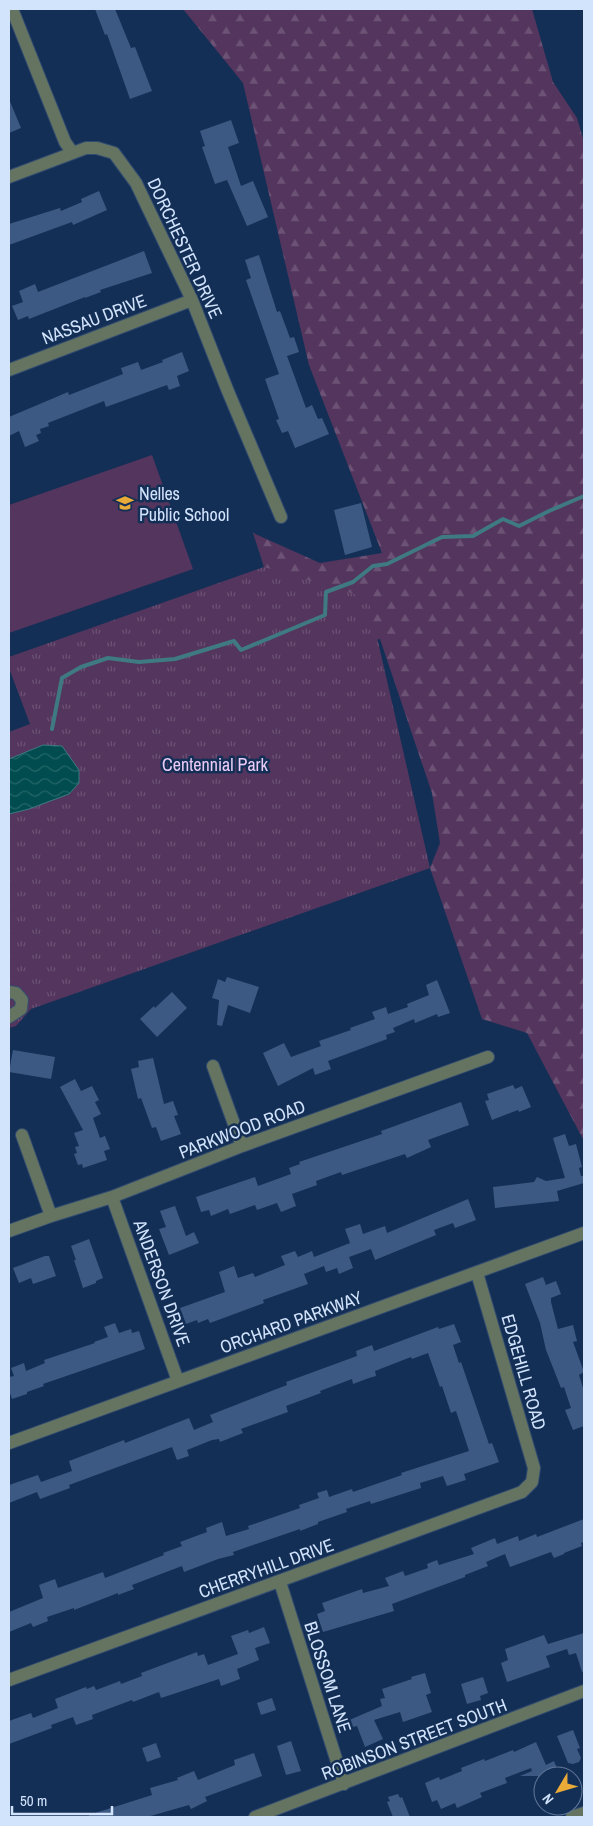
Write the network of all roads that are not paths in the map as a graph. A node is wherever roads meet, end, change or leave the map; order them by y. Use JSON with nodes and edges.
{"nodes":[{"id":1,"x":12,"y":9,"type":"edge"},
{"id":2,"x":72,"y":152,"type":"junction"},
{"id":3,"x":9,"y":177,"type":"edge"},
{"id":4,"x":192,"y":300,"type":"junction"},
{"id":5,"x":9,"y":370,"type":"edge"},
{"id":6,"x":282,"y":517,"type":"dead end"},
{"id":7,"x":9,"y":992,"type":"edge"},
{"id":8,"x":9,"y":1017,"type":"edge"},
{"id":9,"x":488,"y":1057,"type":"dead end"},
{"id":10,"x":213,"y":1066,"type":"dead end"},
{"id":11,"x":22,"y":1135,"type":"dead end"},
{"id":12,"x":242,"y":1146,"type":"junction"},
{"id":13,"x":112,"y":1197,"type":"junction"},
{"id":14,"x":51,"y":1216,"type":"junction"},
{"id":15,"x":9,"y":1232,"type":"edge"},
{"id":16,"x":584,"y":1233,"type":"edge"},
{"id":17,"x":477,"y":1273,"type":"junction"},
{"id":18,"x":178,"y":1381,"type":"junction"},
{"id":19,"x":9,"y":1443,"type":"edge"},
{"id":20,"x":532,"y":1482,"type":"joint"},
{"id":21,"x":280,"y":1582,"type":"junction"},
{"id":22,"x":9,"y":1680,"type":"edge"},
{"id":23,"x":584,"y":1692,"type":"edge"},
{"id":24,"x":344,"y":1784,"type":"junction"},
{"id":25,"x":584,"y":1813,"type":"edge"},
{"id":26,"x":255,"y":1817,"type":"edge"},
{"id":27,"x":572,"y":1817,"type":"edge"}],
"edges":[{"from":1,"to":2,"type":"street"},
{"from":2,"to":3,"type":"street","name":"DORCHESTER DRIVE"},
{"from":2,"to":4,"type":"street","name":"DORCHESTER DRIVE"},
{"from":4,"to":5,"type":"street","name":"NASSAU DRIVE"},
{"from":4,"to":6,"type":"street","name":"DORCHESTER DRIVE"},
{"from":7,"to":8,"type":"street"},
{"from":9,"to":12,"type":"street","name":"PARKWOOD ROAD"},
{"from":10,"to":12,"type":"street"},
{"from":11,"to":14,"type":"street"},
{"from":12,"to":13,"type":"street","name":"PARKWOOD ROAD"},
{"from":13,"to":14,"type":"street","name":"PARKWOOD ROAD"},
{"from":13,"to":18,"type":"street","name":"ANDERSON DRIVE"},
{"from":14,"to":15,"type":"street","name":"PARKWOOD ROAD"},
{"from":16,"to":17,"type":"street","name":"ORCHARD PARKWAY"},
{"from":17,"to":18,"type":"street","name":"ORCHARD PARKWAY"},
{"from":17,"to":20,"type":"street","name":"EDGEHILL ROAD"},
{"from":18,"to":19,"type":"street","name":"ORCHARD PARKWAY"},
{"from":20,"to":21,"type":"street","name":"CHERRYHILL DRIVE"},
{"from":21,"to":22,"type":"street","name":"CHERRYHILL DRIVE"},
{"from":21,"to":24,"type":"street","name":"BLOSSOM LANE"},
{"from":23,"to":24,"type":"street","name":"ROBINSON STREET SOUTH"},
{"from":24,"to":26,"type":"street","name":"ROBINSON STREET SOUTH"},
{"from":25,"to":27,"type":"street"}]}
